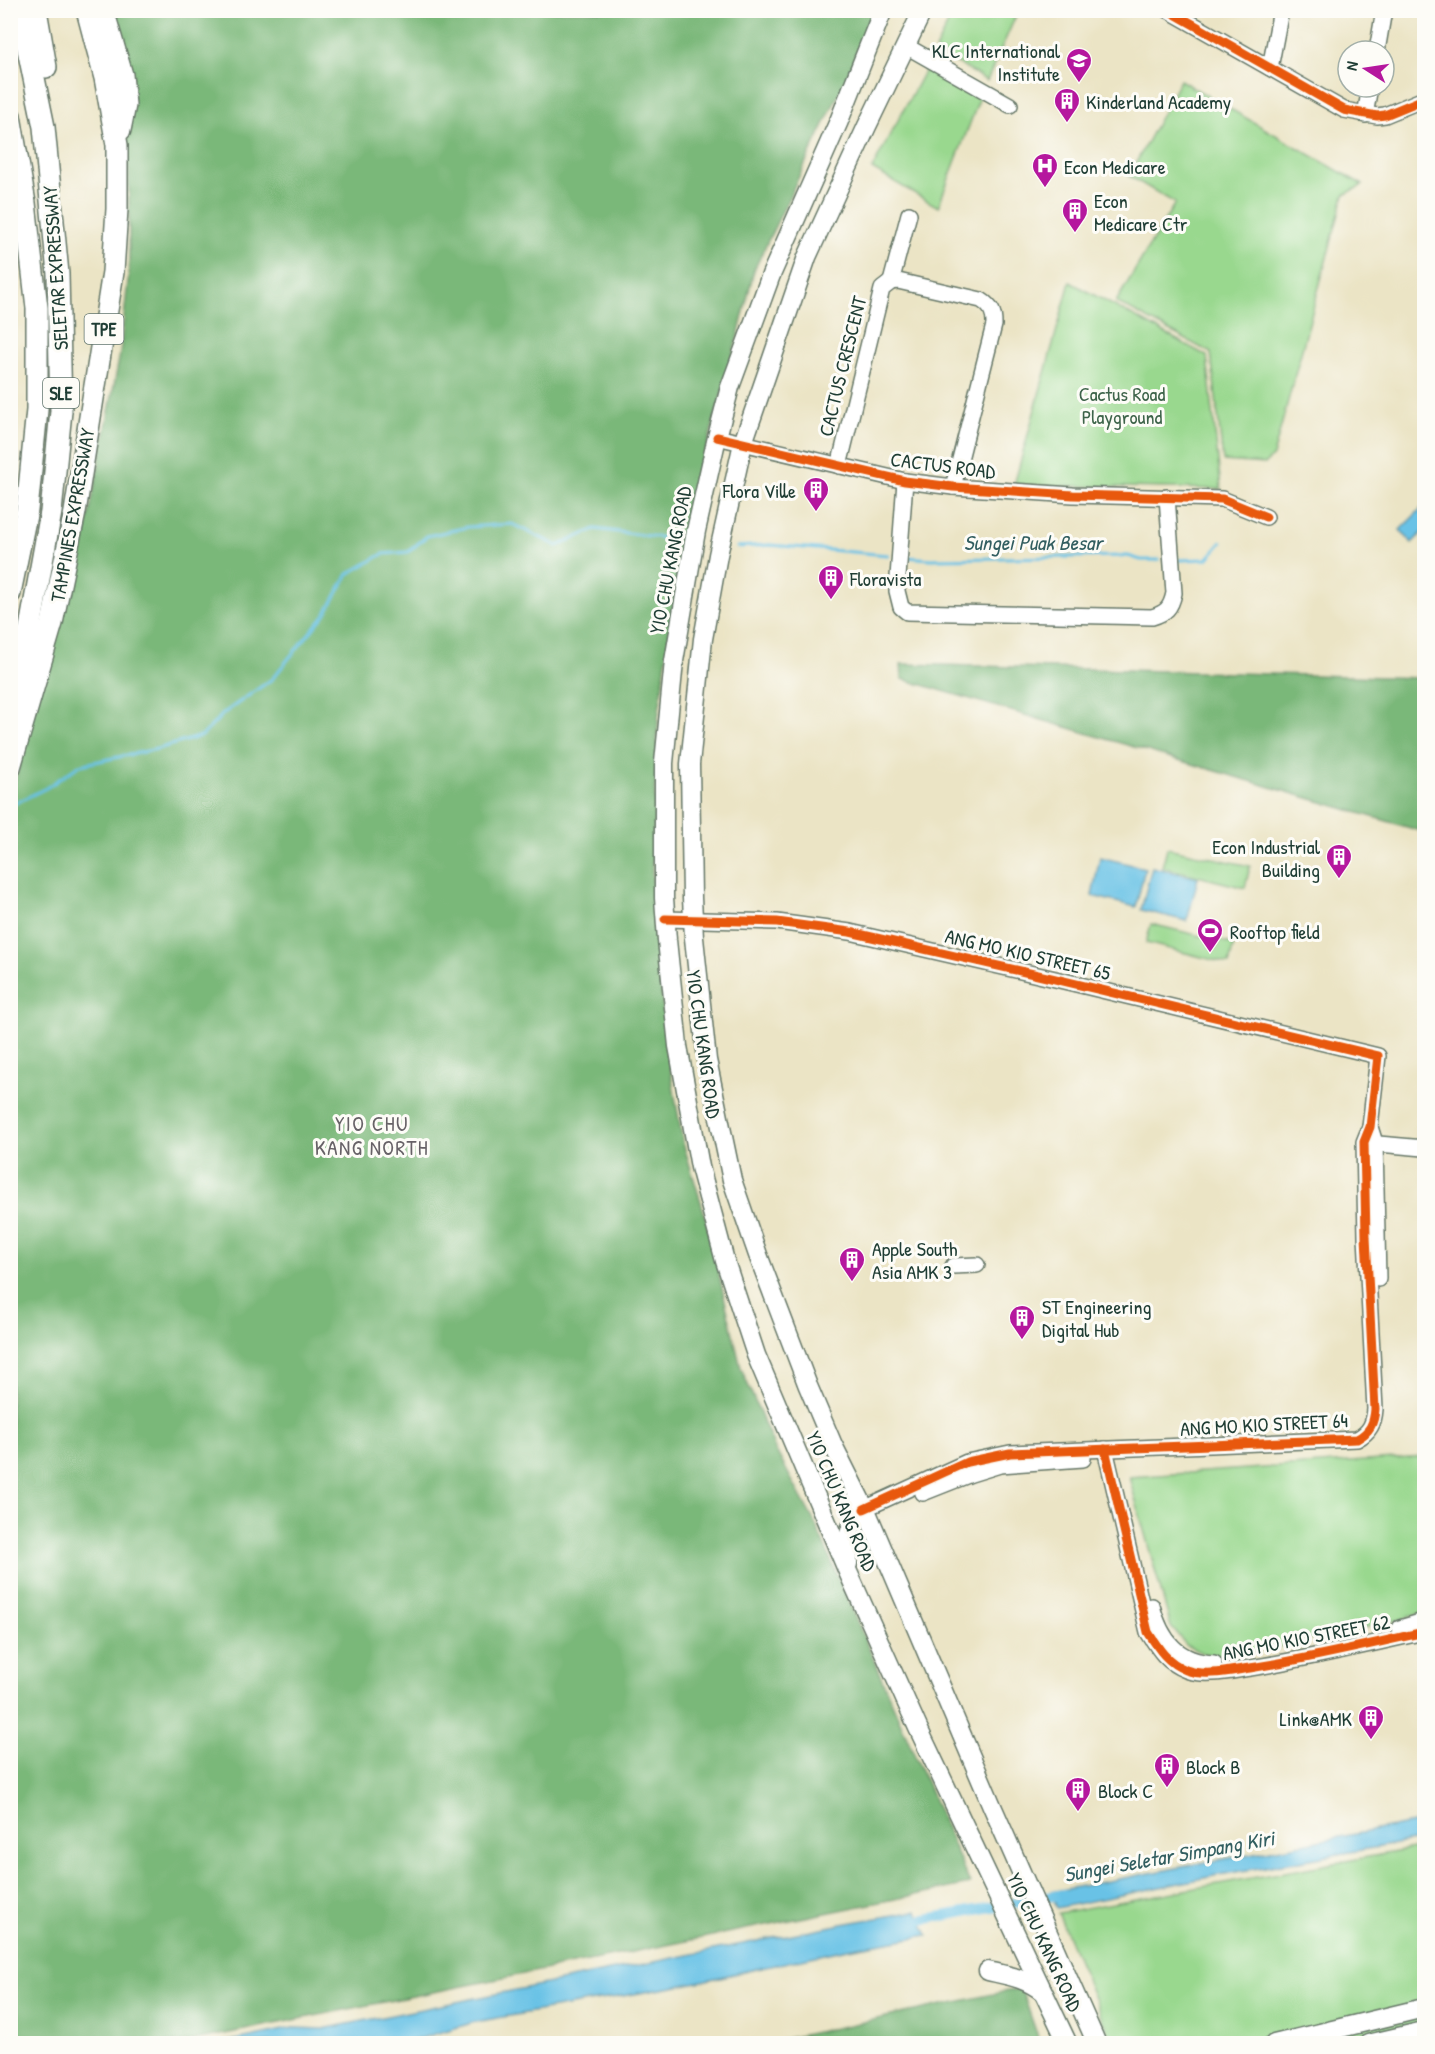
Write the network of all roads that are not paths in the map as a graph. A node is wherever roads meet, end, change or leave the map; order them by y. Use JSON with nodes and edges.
{"nodes":[{"id":1,"x":20,"y":10,"type":"edge"},
{"id":2,"x":36,"y":10,"type":"edge"},
{"id":3,"x":87,"y":10,"type":"edge"},
{"id":4,"x":103,"y":10,"type":"edge"},
{"id":5,"x":884,"y":10,"type":"edge"},
{"id":6,"x":923,"y":10,"type":"edge"},
{"id":7,"x":1168,"y":10,"type":"edge"},
{"id":8,"x":1281,"y":10,"type":"edge"},
{"id":9,"x":1384,"y":10,"type":"edge"},
{"id":10,"x":1379,"y":39,"type":"edge"},
{"id":11,"x":906,"y":46,"type":"junction"},
{"id":12,"x":1270,"y":68,"type":"junction"},
{"id":13,"x":1368,"y":99,"type":"edge"},
{"id":14,"x":1425,"y":99,"type":"edge"},
{"id":15,"x":1010,"y":105,"type":"dead end"},
{"id":16,"x":1365,"y":115,"type":"junction"},
{"id":17,"x":10,"y":117,"type":"edge"},
{"id":18,"x":839,"y":121,"type":"junction"},
{"id":19,"x":867,"y":126,"type":"junction"},
{"id":20,"x":44,"y":127,"type":"junction"},
{"id":21,"x":117,"y":146,"type":"junction"},
{"id":22,"x":10,"y":182,"type":"edge"},
{"id":23,"x":25,"y":203,"type":"junction"},
{"id":24,"x":909,"y":214,"type":"dead end"},
{"id":25,"x":891,"y":282,"type":"junction"},
{"id":26,"x":717,"y":437,"type":"junction"},
{"id":27,"x":743,"y":443,"type":"junction"},
{"id":28,"x":839,"y":466,"type":"junction"},
{"id":29,"x":906,"y":481,"type":"junction"},
{"id":30,"x":953,"y":487,"type":"junction"},
{"id":31,"x":1167,"y":497,"type":"junction"},
{"id":32,"x":1266,"y":518,"type":"dead end"},
{"id":33,"x":10,"y":593,"type":"edge"},
{"id":34,"x":10,"y":704,"type":"edge"},
{"id":35,"x":10,"y":767,"type":"edge"},
{"id":36,"x":665,"y":919,"type":"junction"},
{"id":37,"x":693,"y":920,"type":"junction"},
{"id":38,"x":1378,"y":1056,"type":"joint"},
{"id":39,"x":1370,"y":1143,"type":"junction"},
{"id":40,"x":1425,"y":1148,"type":"edge"},
{"id":41,"x":977,"y":1264,"type":"dead end"},
{"id":42,"x":953,"y":1266,"type":"dead end"},
{"id":43,"x":1110,"y":1454,"type":"junction"},
{"id":44,"x":820,"y":1503,"type":"junction"},
{"id":45,"x":863,"y":1515,"type":"junction"},
{"id":46,"x":848,"y":1572,"type":"junction"},
{"id":47,"x":1425,"y":1621,"type":"edge"},
{"id":48,"x":1425,"y":1632,"type":"edge"},
{"id":49,"x":988,"y":1971,"type":"dead end"},
{"id":50,"x":1043,"y":1992,"type":"junction"},
{"id":51,"x":1425,"y":2008,"type":"edge"},
{"id":52,"x":1425,"y":2031,"type":"edge"},
{"id":53,"x":1095,"y":2037,"type":"edge"},
{"id":54,"x":1065,"y":2040,"type":"edge"},
{"id":55,"x":1108,"y":2043,"type":"edge"},
{"id":56,"x":1274,"y":2043,"type":"edge"},
{"id":57,"x":1368,"y":2043,"type":"edge"}],
"edges":[{"from":1,"to":20,"type":"highway","name":"SELETAR EXPRESSWAY","number":"SLE"},
{"from":2,"to":20,"type":"highway"},
{"from":3,"to":21,"type":"highway","name":"TAMPINES EXPRESSWAY","number":"TPE"},
{"from":4,"to":21,"type":"highway"},
{"from":5,"to":18,"type":"main road","name":"YIO CHU KANG ROAD"},
{"from":6,"to":11,"type":"main road","name":"YIO CHU KANG ROAD"},
{"from":7,"to":12,"type":"street"},
{"from":8,"to":12,"type":"street"},
{"from":9,"to":10,"type":"street"},
{"from":11,"to":15,"type":"street"},
{"from":11,"to":19,"type":"main road","name":"YIO CHU KANG ROAD"},
{"from":12,"to":16,"type":"street"},
{"from":13,"to":16,"type":"street"},
{"from":14,"to":16,"type":"street"},
{"from":17,"to":23,"type":"highway","name":"SELETAR EXPRESSWAY","number":"SLE"},
{"from":18,"to":19,"type":"main road"},
{"from":18,"to":26,"type":"main road","name":"YIO CHU KANG ROAD"},
{"from":19,"to":27,"type":"main road","name":"YIO CHU KANG ROAD"},
{"from":20,"to":34,"type":"highway","name":"SELETAR EXPRESSWAY","number":"SLE"},
{"from":21,"to":35,"type":"highway","name":"TAMPINES EXPRESSWAY","number":"TPE"},
{"from":22,"to":23,"type":"highway"},
{"from":23,"to":33,"type":"highway","name":"SELETAR EXPRESSWAY","number":"SLE"},
{"from":24,"to":25,"type":"street","name":"CACTUS CRESCENT"},
{"from":25,"to":28,"type":"street","name":"CACTUS CRESCENT"},
{"from":25,"to":30,"type":"street","name":"CACTUS CRESCENT"},
{"from":26,"to":27,"type":"street","name":"CACTUS ROAD"},
{"from":26,"to":36,"type":"main road","name":"YIO CHU KANG ROAD"},
{"from":27,"to":28,"type":"street","name":"CACTUS ROAD"},
{"from":27,"to":37,"type":"main road","name":"YIO CHU KANG ROAD"},
{"from":28,"to":29,"type":"street","name":"CACTUS ROAD"},
{"from":29,"to":30,"type":"street","name":"CACTUS ROAD"},
{"from":29,"to":31,"type":"street","name":"CACTUS ROAD"},
{"from":30,"to":31,"type":"street","name":"CACTUS ROAD"},
{"from":31,"to":32,"type":"street"},
{"from":36,"to":37,"type":"street","name":"ANG MO KIO STREET 65"},
{"from":36,"to":44,"type":"main road","name":"YIO CHU KANG ROAD"},
{"from":37,"to":38,"type":"street","name":"ANG MO KIO STREET 65"},
{"from":37,"to":45,"type":"main road","name":"YIO CHU KANG ROAD"},
{"from":38,"to":39,"type":"street","name":"ANG MO KIO STREET 64"},
{"from":39,"to":40,"type":"street"},
{"from":39,"to":43,"type":"street","name":"ANG MO KIO STREET 64"},
{"from":41,"to":42,"type":"street"},
{"from":43,"to":45,"type":"street","name":"ANG MO KIO STREET 64"},
{"from":43,"to":47,"type":"street","name":"ANG MO KIO STREET 62"},
{"from":43,"to":48,"type":"street","name":"ANG MO KIO STREET 62"},
{"from":44,"to":45,"type":"main road"},
{"from":44,"to":46,"type":"main road","name":"YIO CHU KANG ROAD"},
{"from":45,"to":46,"type":"main road"},
{"from":45,"to":53,"type":"main road","name":"YIO CHU KANG ROAD"},
{"from":46,"to":50,"type":"main road","name":"YIO CHU KANG ROAD"},
{"from":49,"to":50,"type":"main road"},
{"from":50,"to":54,"type":"main road","name":"YIO CHU KANG ROAD"},
{"from":51,"to":56,"type":"main road"},
{"from":52,"to":57,"type":"main road"},
{"from":53,"to":55,"type":"main road"}]}
